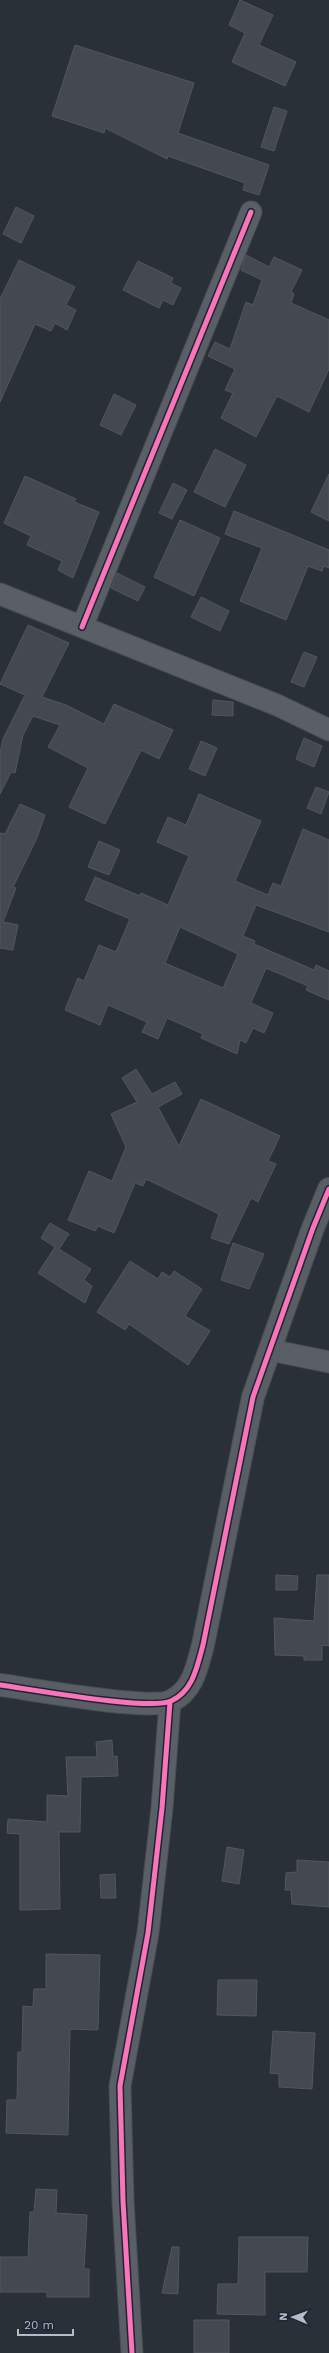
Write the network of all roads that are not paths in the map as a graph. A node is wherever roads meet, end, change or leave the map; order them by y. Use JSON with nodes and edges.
{"nodes":[{"id":1,"x":251,"y":212,"type":"dead end"},
{"id":2,"x":0,"y":594,"type":"edge"},
{"id":3,"x":82,"y":627,"type":"junction"},
{"id":4,"x":329,"y":730,"type":"edge"},
{"id":5,"x":329,"y":1189,"type":"edge"},
{"id":6,"x":270,"y":1350,"type":"junction"},
{"id":7,"x":329,"y":1362,"type":"edge"},
{"id":8,"x":0,"y":1685,"type":"edge"},
{"id":9,"x":170,"y":1702,"type":"junction"},
{"id":10,"x":132,"y":2353,"type":"edge"}],
"edges":[{"from":1,"to":3,"type":"street"},
{"from":2,"to":3,"type":"street"},
{"from":3,"to":4,"type":"street"},
{"from":5,"to":6,"type":"street"},
{"from":6,"to":7,"type":"street"},
{"from":6,"to":9,"type":"street"},
{"from":8,"to":9,"type":"street"},
{"from":9,"to":10,"type":"street"}]}
